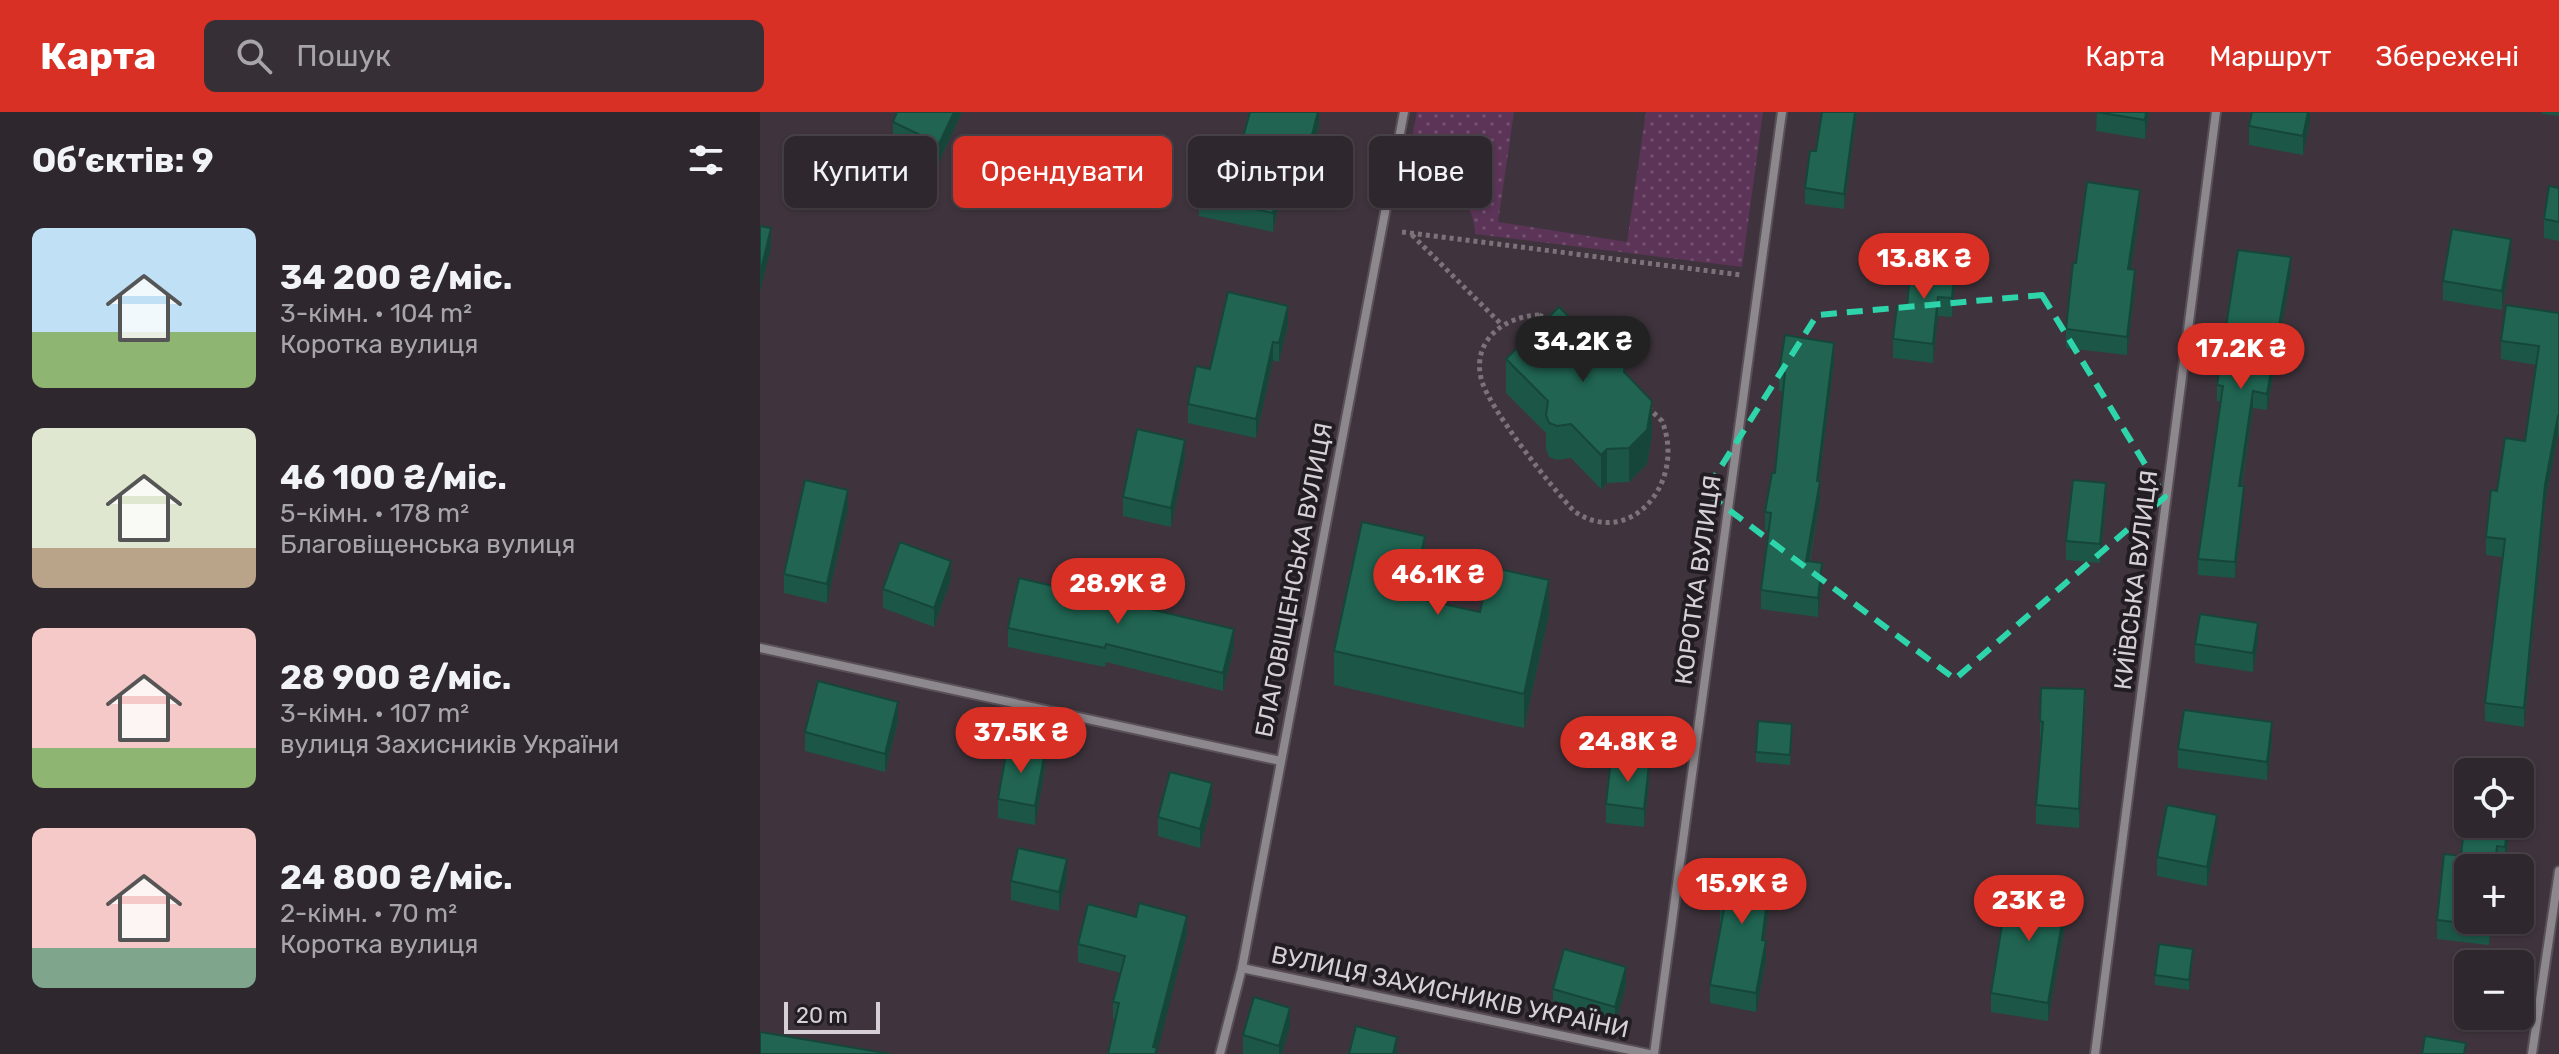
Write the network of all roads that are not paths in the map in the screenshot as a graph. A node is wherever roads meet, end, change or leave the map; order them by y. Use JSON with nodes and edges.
{"nodes":[{"id":1,"x":1404,"y":112,"type":"edge"},
{"id":2,"x":1782,"y":112,"type":"edge"},
{"id":3,"x":2216,"y":112,"type":"edge"},
{"id":4,"x":760,"y":648,"type":"edge"},
{"id":5,"x":1281,"y":761,"type":"junction"},
{"id":6,"x":2559,"y":871,"type":"edge"},
{"id":7,"x":1242,"y":968,"type":"junction"},
{"id":8,"x":1220,"y":1054,"type":"edge"},
{"id":9,"x":1652,"y":1054,"type":"edge"},
{"id":10,"x":2095,"y":1054,"type":"edge"},
{"id":11,"x":2532,"y":1054,"type":"edge"}],
"edges":[{"from":1,"to":5,"type":"street","name":"БЛАГОВІЩЕНСЬКА ВУЛИЦЯ"},
{"from":2,"to":9,"type":"street","name":"КОРОТКА ВУЛИЦЯ"},
{"from":3,"to":10,"type":"street","name":"КИЇВСЬКА ВУЛИЦЯ"},
{"from":4,"to":5,"type":"street"},
{"from":5,"to":7,"type":"street","name":"БЛАГОВІЩЕНСЬКА ВУЛИЦЯ"},
{"from":6,"to":11,"type":"street"},
{"from":7,"to":8,"type":"street","name":"БЛАГОВІЩЕНСЬКА ВУЛИЦЯ"},
{"from":7,"to":9,"type":"street","name":"ВУЛИЦЯ ЗАХИСНИКІВ УКРАЇНИ"}]}
